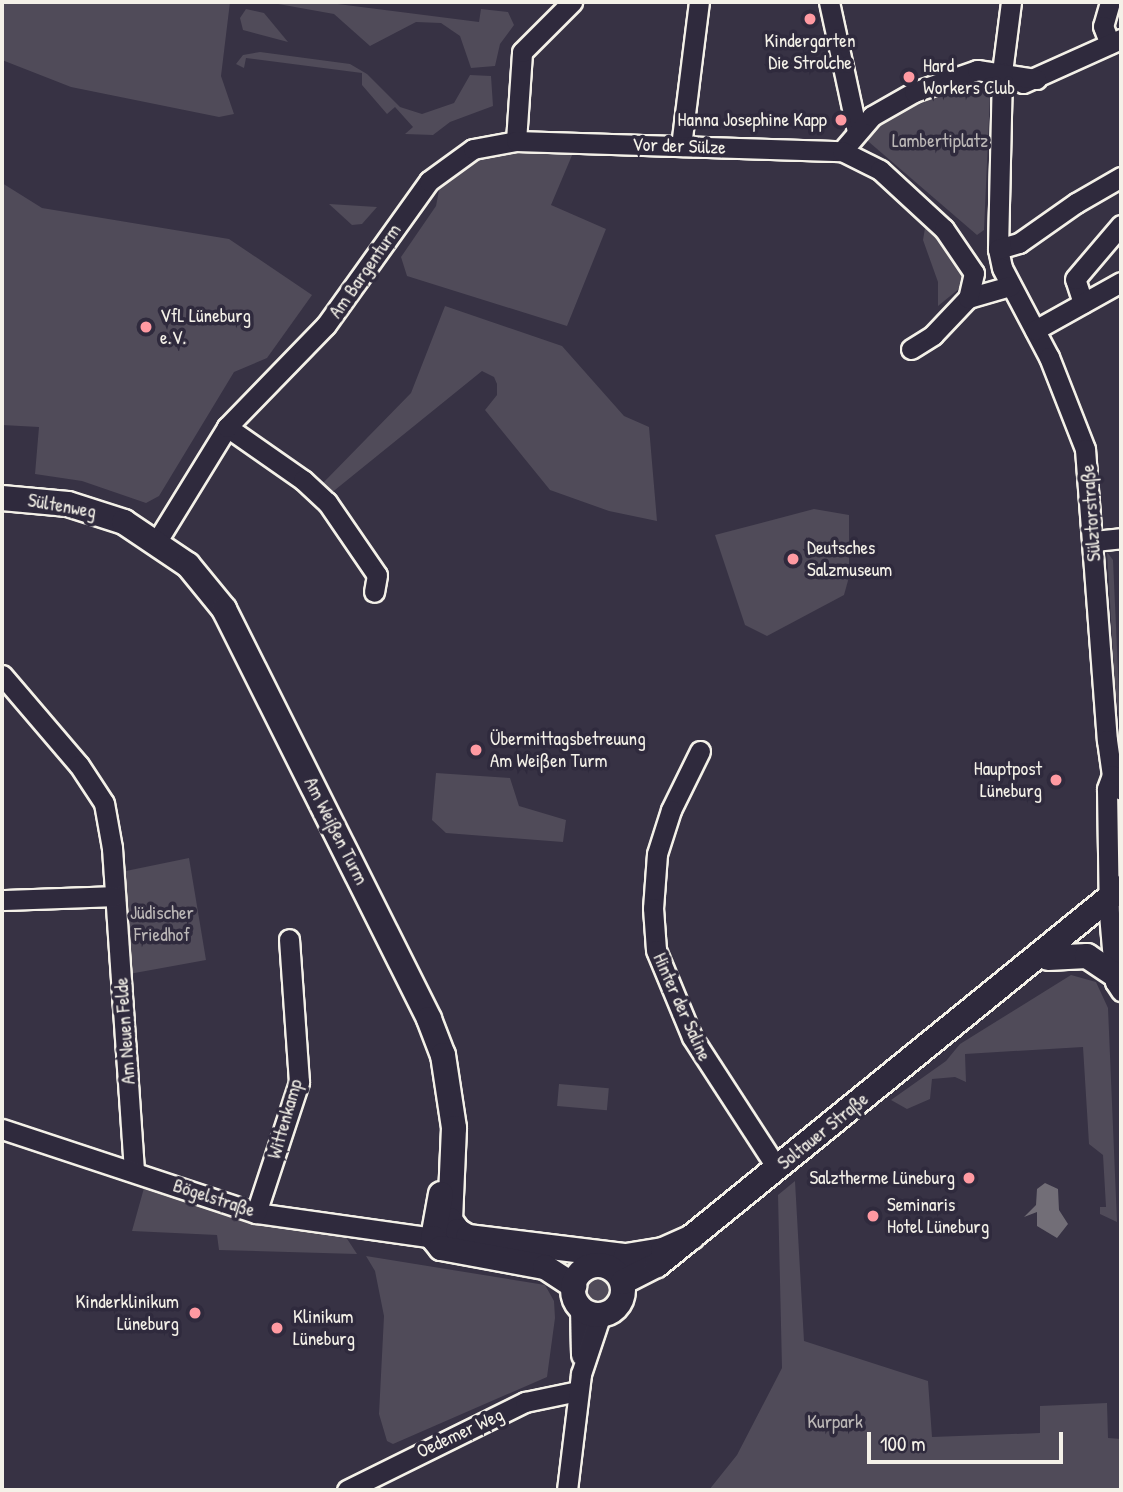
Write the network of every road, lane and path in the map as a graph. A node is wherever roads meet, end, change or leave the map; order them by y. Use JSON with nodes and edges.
{"nodes":[{"id":1,"x":572,"y":2,"type":"edge"},
{"id":2,"x":699,"y":2,"type":"edge"},
{"id":3,"x":829,"y":2,"type":"edge"},
{"id":4,"x":1011,"y":2,"type":"edge"},
{"id":5,"x":1110,"y":2,"type":"edge"},
{"id":6,"x":1116,"y":41,"type":"edge"},
{"id":7,"x":1001,"y":81,"type":"junction"},
{"id":8,"x":857,"y":131,"type":"junction"},
{"id":9,"x":516,"y":141,"type":"junction"},
{"id":10,"x":681,"y":146,"type":"junction"},
{"id":11,"x":842,"y":151,"type":"junction"},
{"id":12,"x":1121,"y":177,"type":"edge"},
{"id":13,"x":1121,"y":225,"type":"edge"},
{"id":14,"x":944,"y":229,"type":"junction"},
{"id":15,"x":998,"y":249,"type":"junction"},
{"id":16,"x":1006,"y":277,"type":"junction"},
{"id":17,"x":1121,"y":282,"type":"edge"},
{"id":18,"x":968,"y":298,"type":"junction"},
{"id":19,"x":1083,"y":303,"type":"junction"},
{"id":20,"x":1035,"y":330,"type":"junction"},
{"id":21,"x":911,"y":349,"type":"dead end"},
{"id":22,"x":227,"y":428,"type":"junction"},
{"id":23,"x":2,"y":498,"type":"edge"},
{"id":24,"x":1121,"y":538,"type":"edge"},
{"id":25,"x":157,"y":541,"type":"junction"},
{"id":26,"x":1094,"y":541,"type":"junction"},
{"id":27,"x":374,"y":592,"type":"dead end"},
{"id":28,"x":4,"y":684,"type":"edge"},
{"id":29,"x":700,"y":751,"type":"dead end"},
{"id":30,"x":1119,"y":786,"type":"edge"},
{"id":31,"x":115,"y":896,"type":"junction"},
{"id":32,"x":2,"y":900,"type":"edge"},
{"id":33,"x":1115,"y":901,"type":"edge"},
{"id":34,"x":289,"y":939,"type":"dead end"},
{"id":35,"x":1048,"y":958,"type":"junction"},
{"id":36,"x":1019,"y":972,"type":"junction"},
{"id":37,"x":1118,"y":982,"type":"edge"},
{"id":38,"x":2,"y":1129,"type":"edge"},
{"id":39,"x":777,"y":1168,"type":"junction"},
{"id":40,"x":134,"y":1171,"type":"junction"},
{"id":41,"x":256,"y":1213,"type":"junction"},
{"id":42,"x":443,"y":1233,"type":"junction"},
{"id":43,"x":692,"y":1237,"type":"junction"},
{"id":44,"x":525,"y":1246,"type":"junction"},
{"id":45,"x":622,"y":1282,"type":"junction"},
{"id":46,"x":584,"y":1294,"type":"junction"},
{"id":47,"x":579,"y":1382,"type":"junction"},
{"id":48,"x":347,"y":1490,"type":"edge"},
{"id":49,"x":567,"y":1490,"type":"edge"}],
"edges":[{"from":1,"to":9,"type":"street"},
{"from":2,"to":10,"type":"street"},
{"from":3,"to":8,"type":"street"},
{"from":4,"to":7,"type":"street"},
{"from":5,"to":6,"type":"street"},
{"from":6,"to":7,"type":"street"},
{"from":7,"to":8,"type":"street"},
{"from":7,"to":15,"type":"street"},
{"from":8,"to":11,"type":"street"},
{"from":9,"to":10,"type":"street","name":"Vor der Sülze"},
{"from":9,"to":22,"type":"street","name":"Am Bargenturm"},
{"from":10,"to":11,"type":"street","name":"Vor der Sülze"},
{"from":11,"to":14,"type":"street"},
{"from":12,"to":15,"type":"street"},
{"from":13,"to":19,"type":"street"},
{"from":14,"to":16,"type":"street"},
{"from":14,"to":18,"type":"street"},
{"from":15,"to":16,"type":"street"},
{"from":16,"to":18,"type":"street"},
{"from":16,"to":20,"type":"street","name":"Sülztorstraße"},
{"from":17,"to":19,"type":"street"},
{"from":18,"to":21,"type":"street"},
{"from":19,"to":20,"type":"street"},
{"from":20,"to":26,"type":"street","name":"Sülztorstraße"},
{"from":22,"to":25,"type":"street","name":"Am Bargenturm"},
{"from":22,"to":27,"type":"street"},
{"from":23,"to":25,"type":"main road","name":"Sültenweg"},
{"from":24,"to":26,"type":"street"},
{"from":25,"to":42,"type":"main road","name":"Am Weißen Turm"},
{"from":26,"to":30,"type":"street","name":"Sülztorstraße"},
{"from":28,"to":31,"type":"street","name":"Am Neuen Felde"},
{"from":29,"to":39,"type":"street","name":"Hinter der Saline"},
{"from":30,"to":33,"type":"street","name":"Sülztorstraße"},
{"from":31,"to":32,"type":"street"},
{"from":31,"to":40,"type":"street","name":"Am Neuen Felde"},
{"from":33,"to":35,"type":"main road","name":"Soltauer Straße"},
{"from":33,"to":36,"type":"main road","name":"Soltauer Straße"},
{"from":33,"to":37,"type":"street","name":"Sülztorstraße"},
{"from":34,"to":41,"type":"street","name":"Wittenkamp"},
{"from":35,"to":36,"type":"main road","name":"Soltauer Straße"},
{"from":35,"to":37,"type":"main road"},
{"from":36,"to":39,"type":"main road","name":"Soltauer Straße"},
{"from":38,"to":40,"type":"street","name":"Bögelstraße"},
{"from":39,"to":43,"type":"main road","name":"Soltauer Straße"},
{"from":40,"to":41,"type":"street","name":"Bögelstraße"},
{"from":41,"to":42,"type":"street","name":"Bögelstraße"},
{"from":42,"to":44,"type":"main road","name":"Bögelstraße"},
{"from":42,"to":46,"type":"main road","name":"Bögelstraße"},
{"from":43,"to":44,"type":"main road","name":"Bögelstraße"},
{"from":43,"to":45,"type":"main road","name":"Soltauer Straße"},
{"from":44,"to":46,"type":"main road","name":"Bögelstraße"},
{"from":45,"to":46,"type":"main road"},
{"from":45,"to":46,"type":"main road"},
{"from":46,"to":47,"type":"street"},
{"from":47,"to":48,"type":"street","name":"Oedemer Weg"},
{"from":47,"to":49,"type":"street"}]}
